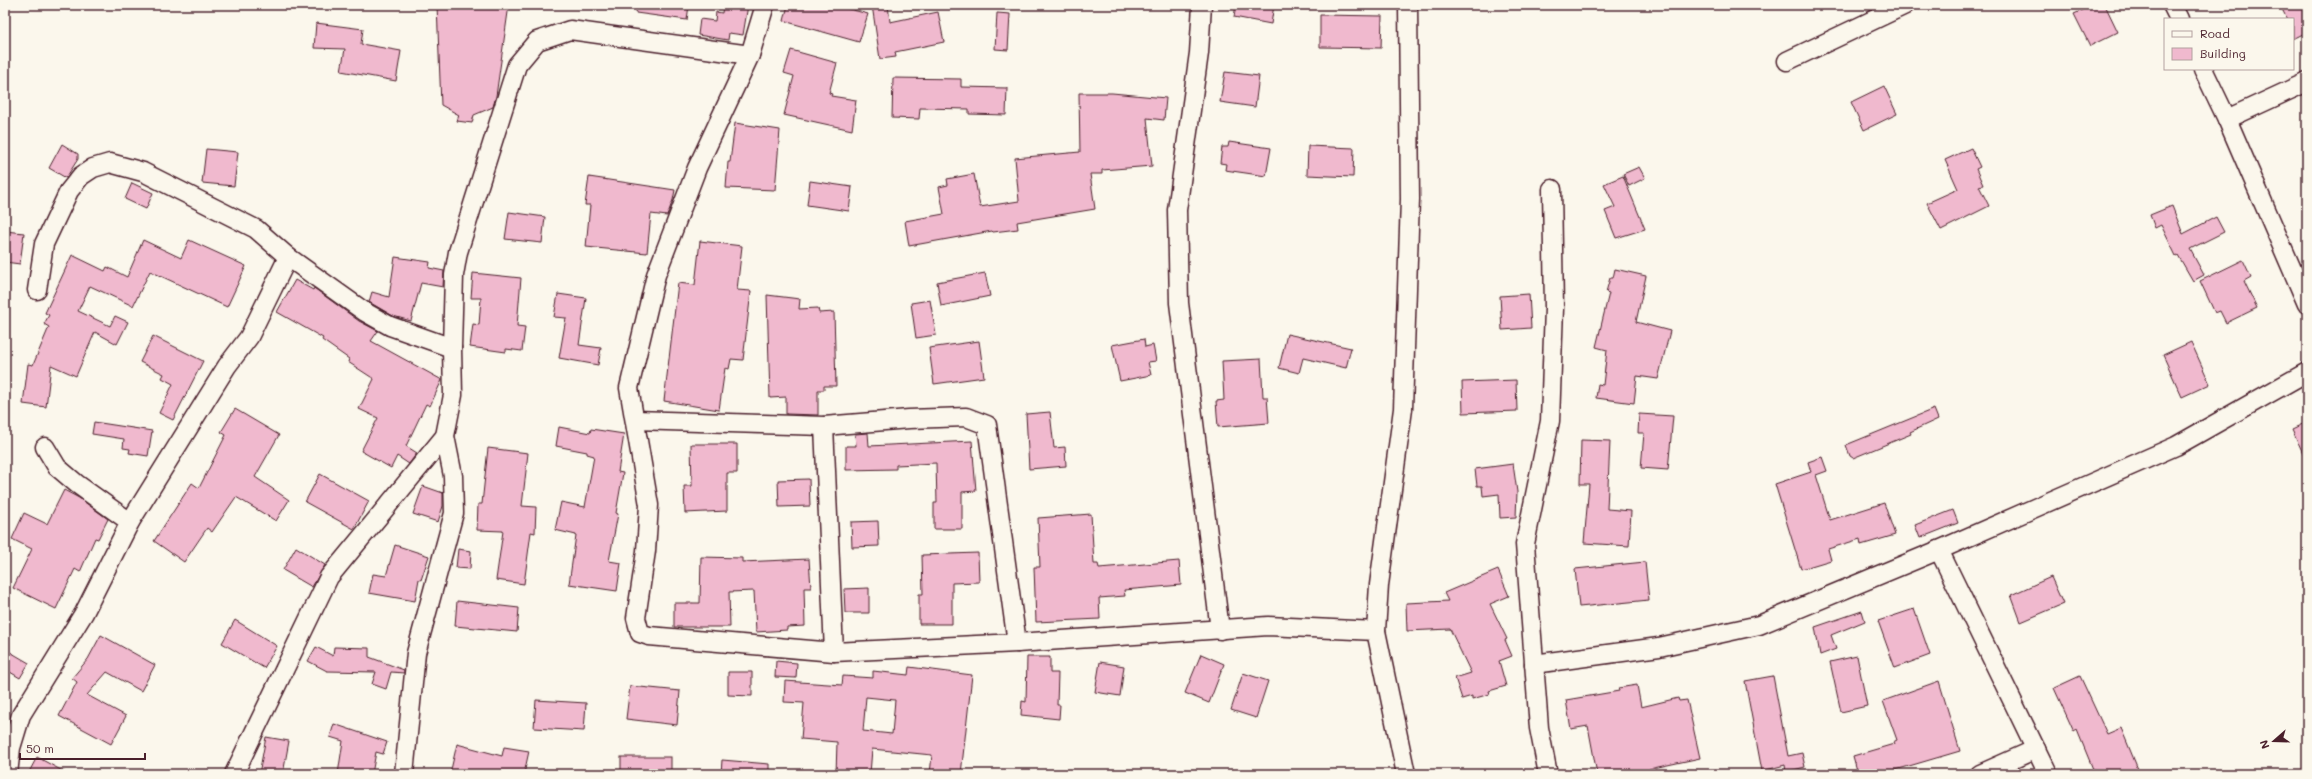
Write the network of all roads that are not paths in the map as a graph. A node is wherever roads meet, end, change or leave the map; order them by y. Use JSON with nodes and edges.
{"nodes":[{"id":1,"x":765,"y":5,"type":"edge"},
{"id":2,"x":1202,"y":5,"type":"edge"},
{"id":3,"x":1408,"y":5,"type":"edge"},
{"id":4,"x":1906,"y":5,"type":"edge"},
{"id":5,"x":2172,"y":5,"type":"edge"},
{"id":6,"x":2178,"y":18,"type":"edge"},
{"id":7,"x":750,"y":54,"type":"junction"},
{"id":8,"x":1787,"y":61,"type":"dead end"},
{"id":9,"x":2203,"y":70,"type":"edge"},
{"id":10,"x":2307,"y":82,"type":"edge"},
{"id":11,"x":2227,"y":119,"type":"junction"},
{"id":12,"x":1552,"y":189,"type":"dead end"},
{"id":13,"x":288,"y":257,"type":"junction"},
{"id":14,"x":37,"y":290,"type":"dead end"},
{"id":15,"x":2307,"y":304,"type":"edge"},
{"id":16,"x":452,"y":348,"type":"junction"},
{"id":17,"x":2307,"y":372,"type":"edge"},
{"id":18,"x":635,"y":420,"type":"junction"},
{"id":19,"x":824,"y":426,"type":"junction"},
{"id":20,"x":445,"y":436,"type":"junction"},
{"id":21,"x":45,"y":447,"type":"dead end"},
{"id":22,"x":130,"y":522,"type":"junction"},
{"id":23,"x":1939,"y":550,"type":"junction"},
{"id":24,"x":1220,"y":630,"type":"junction"},
{"id":25,"x":1376,"y":632,"type":"junction"},
{"id":26,"x":1017,"y":643,"type":"junction"},
{"id":27,"x":834,"y":652,"type":"junction"},
{"id":28,"x":1534,"y":664,"type":"junction"},
{"id":29,"x":2036,"y":749,"type":"junction"},
{"id":30,"x":8,"y":774,"type":"edge"},
{"id":31,"x":234,"y":774,"type":"edge"},
{"id":32,"x":404,"y":774,"type":"edge"},
{"id":33,"x":1406,"y":774,"type":"edge"},
{"id":34,"x":1548,"y":774,"type":"edge"},
{"id":35,"x":1980,"y":774,"type":"edge"},
{"id":36,"x":2048,"y":774,"type":"edge"}],
"edges":[{"from":1,"to":7,"type":"street"},
{"from":2,"to":24,"type":"street"},
{"from":3,"to":25,"type":"street"},
{"from":4,"to":8,"type":"street"},
{"from":5,"to":6,"type":"street"},
{"from":7,"to":16,"type":"street"},
{"from":7,"to":18,"type":"street"},
{"from":9,"to":11,"type":"street"},
{"from":10,"to":11,"type":"street"},
{"from":11,"to":15,"type":"street"},
{"from":12,"to":28,"type":"street"},
{"from":13,"to":14,"type":"street"},
{"from":13,"to":16,"type":"street"},
{"from":13,"to":22,"type":"street"},
{"from":16,"to":20,"type":"street"},
{"from":17,"to":23,"type":"street"},
{"from":18,"to":19,"type":"street"},
{"from":18,"to":27,"type":"street"},
{"from":19,"to":26,"type":"street"},
{"from":19,"to":27,"type":"street"},
{"from":20,"to":31,"type":"street"},
{"from":20,"to":32,"type":"street"},
{"from":21,"to":22,"type":"street"},
{"from":22,"to":30,"type":"street"},
{"from":23,"to":28,"type":"street"},
{"from":23,"to":29,"type":"street"},
{"from":24,"to":25,"type":"street"},
{"from":24,"to":26,"type":"street"},
{"from":25,"to":33,"type":"street"},
{"from":26,"to":27,"type":"street"},
{"from":28,"to":34,"type":"street"},
{"from":29,"to":35,"type":"street"},
{"from":29,"to":36,"type":"street"}]}
